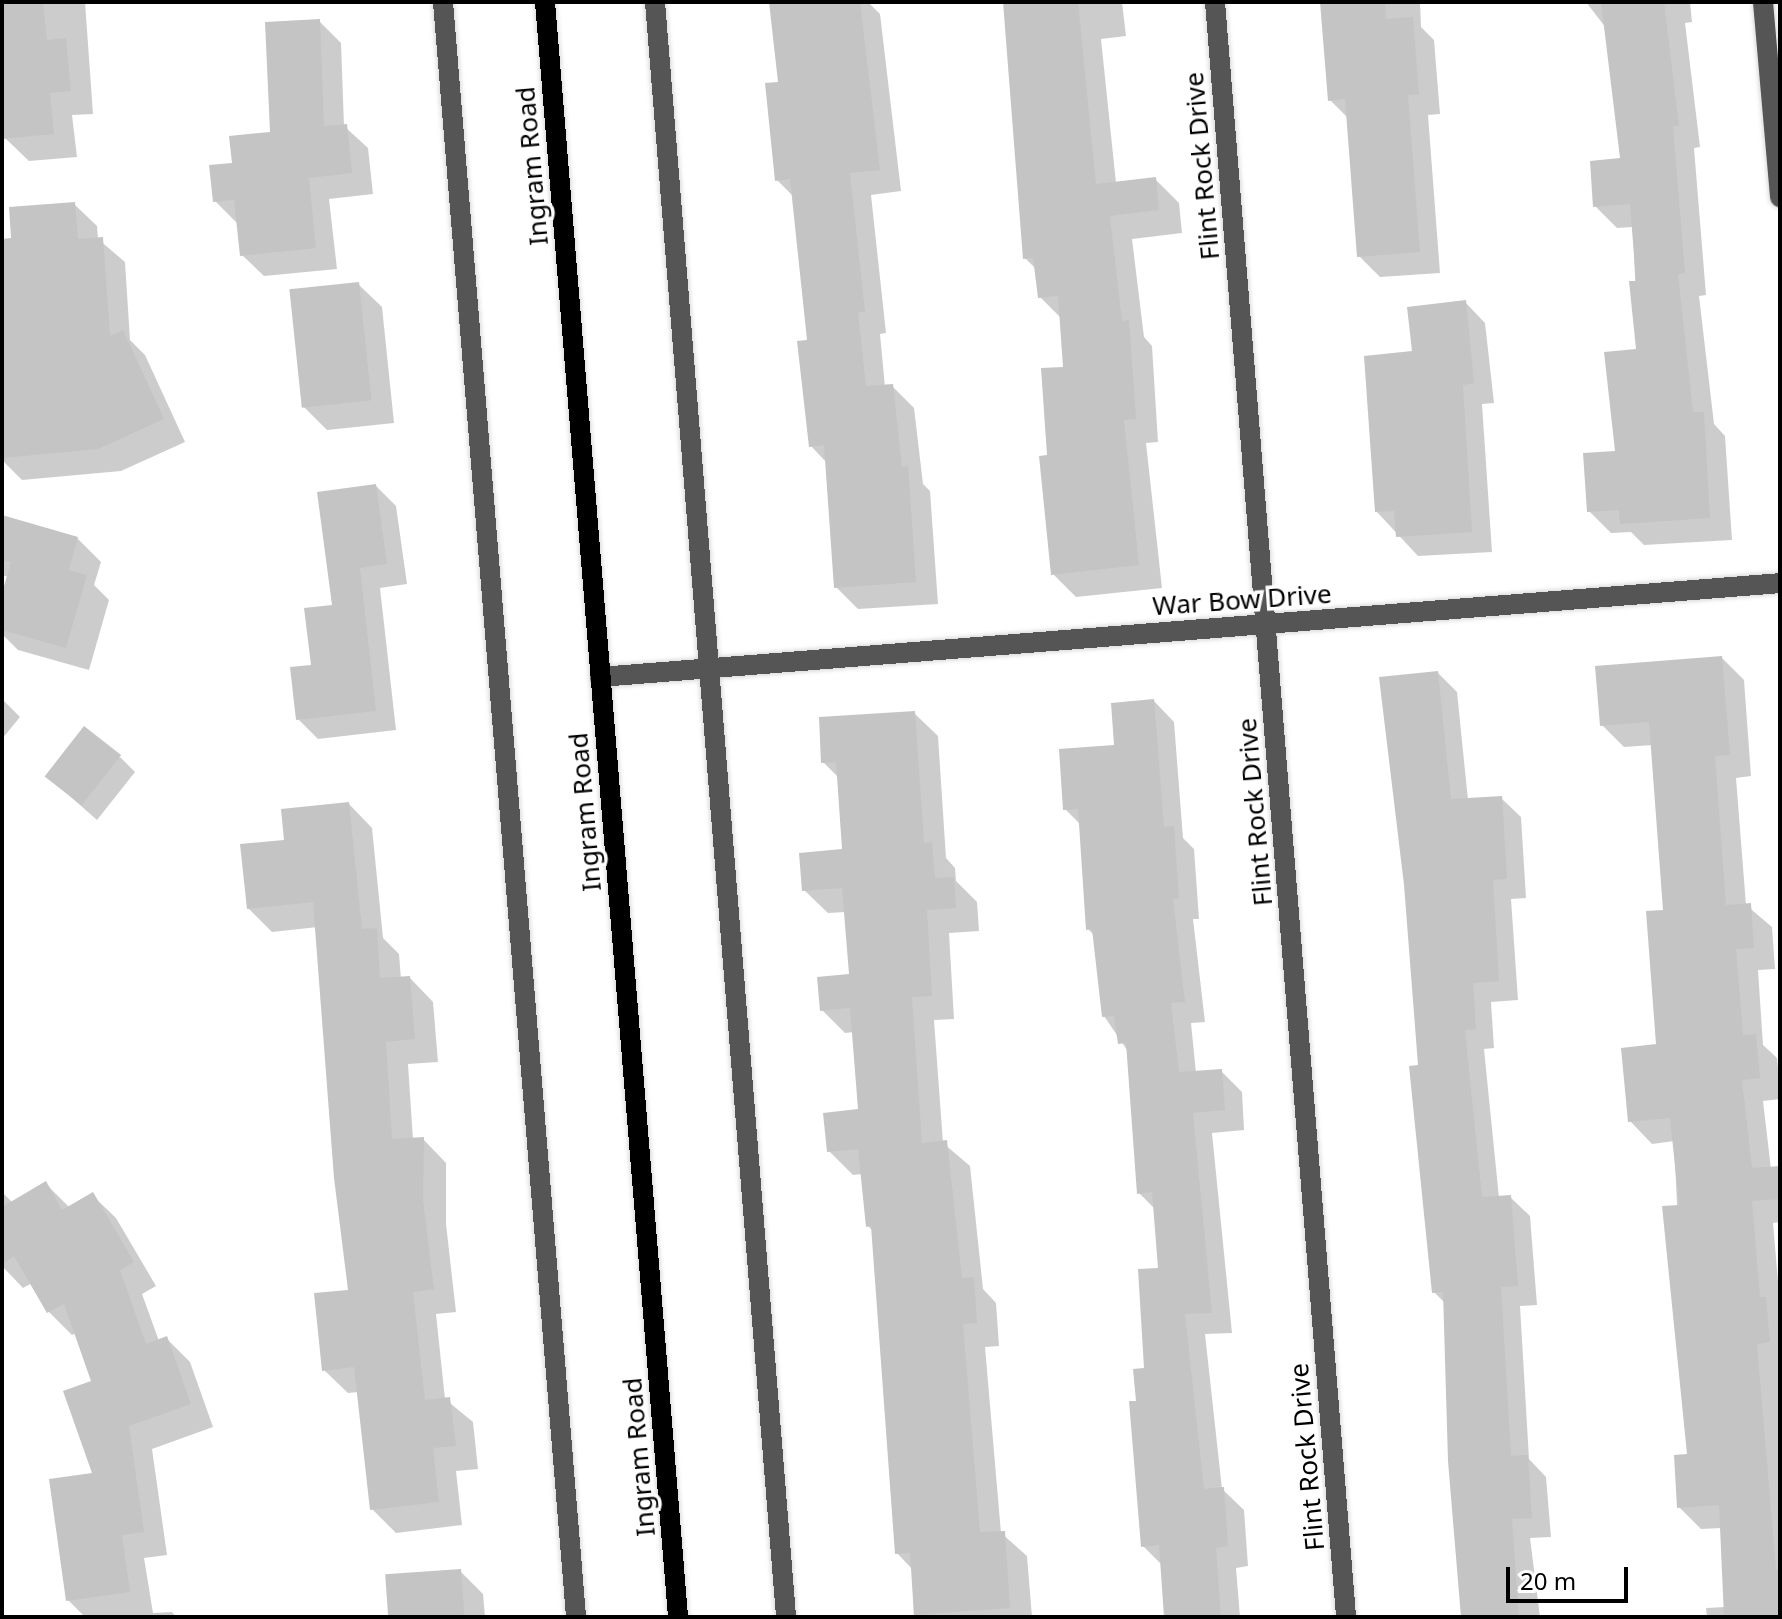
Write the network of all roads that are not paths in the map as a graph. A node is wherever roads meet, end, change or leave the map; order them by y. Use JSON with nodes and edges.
{"nodes":[{"id":1,"x":443,"y":2,"type":"edge"},
{"id":2,"x":545,"y":2,"type":"edge"},
{"id":3,"x":655,"y":2,"type":"edge"},
{"id":4,"x":1215,"y":2,"type":"edge"},
{"id":5,"x":1763,"y":2,"type":"edge"},
{"id":6,"x":1780,"y":197,"type":"edge"},
{"id":7,"x":1780,"y":583,"type":"edge"},
{"id":8,"x":1266,"y":625,"type":"junction"},
{"id":9,"x":708,"y":667,"type":"junction"},
{"id":10,"x":600,"y":677,"type":"junction"},
{"id":11,"x":576,"y":1617,"type":"edge"},
{"id":12,"x":678,"y":1617,"type":"edge"},
{"id":13,"x":786,"y":1617,"type":"edge"},
{"id":14,"x":1346,"y":1617,"type":"edge"}],
"edges":[{"from":1,"to":11,"type":"street"},
{"from":2,"to":10,"type":"main road","name":"Ingram Road"},
{"from":3,"to":9,"type":"street"},
{"from":4,"to":8,"type":"street","name":"Flint Rock Drive"},
{"from":5,"to":6,"type":"street"},
{"from":7,"to":8,"type":"street","name":"War Bow Drive"},
{"from":8,"to":9,"type":"street","name":"War Bow Drive"},
{"from":8,"to":14,"type":"street","name":"Flint Rock Drive"},
{"from":9,"to":10,"type":"street","name":"War Bow Drive"},
{"from":9,"to":13,"type":"street"},
{"from":10,"to":12,"type":"main road","name":"Ingram Road"}]}
